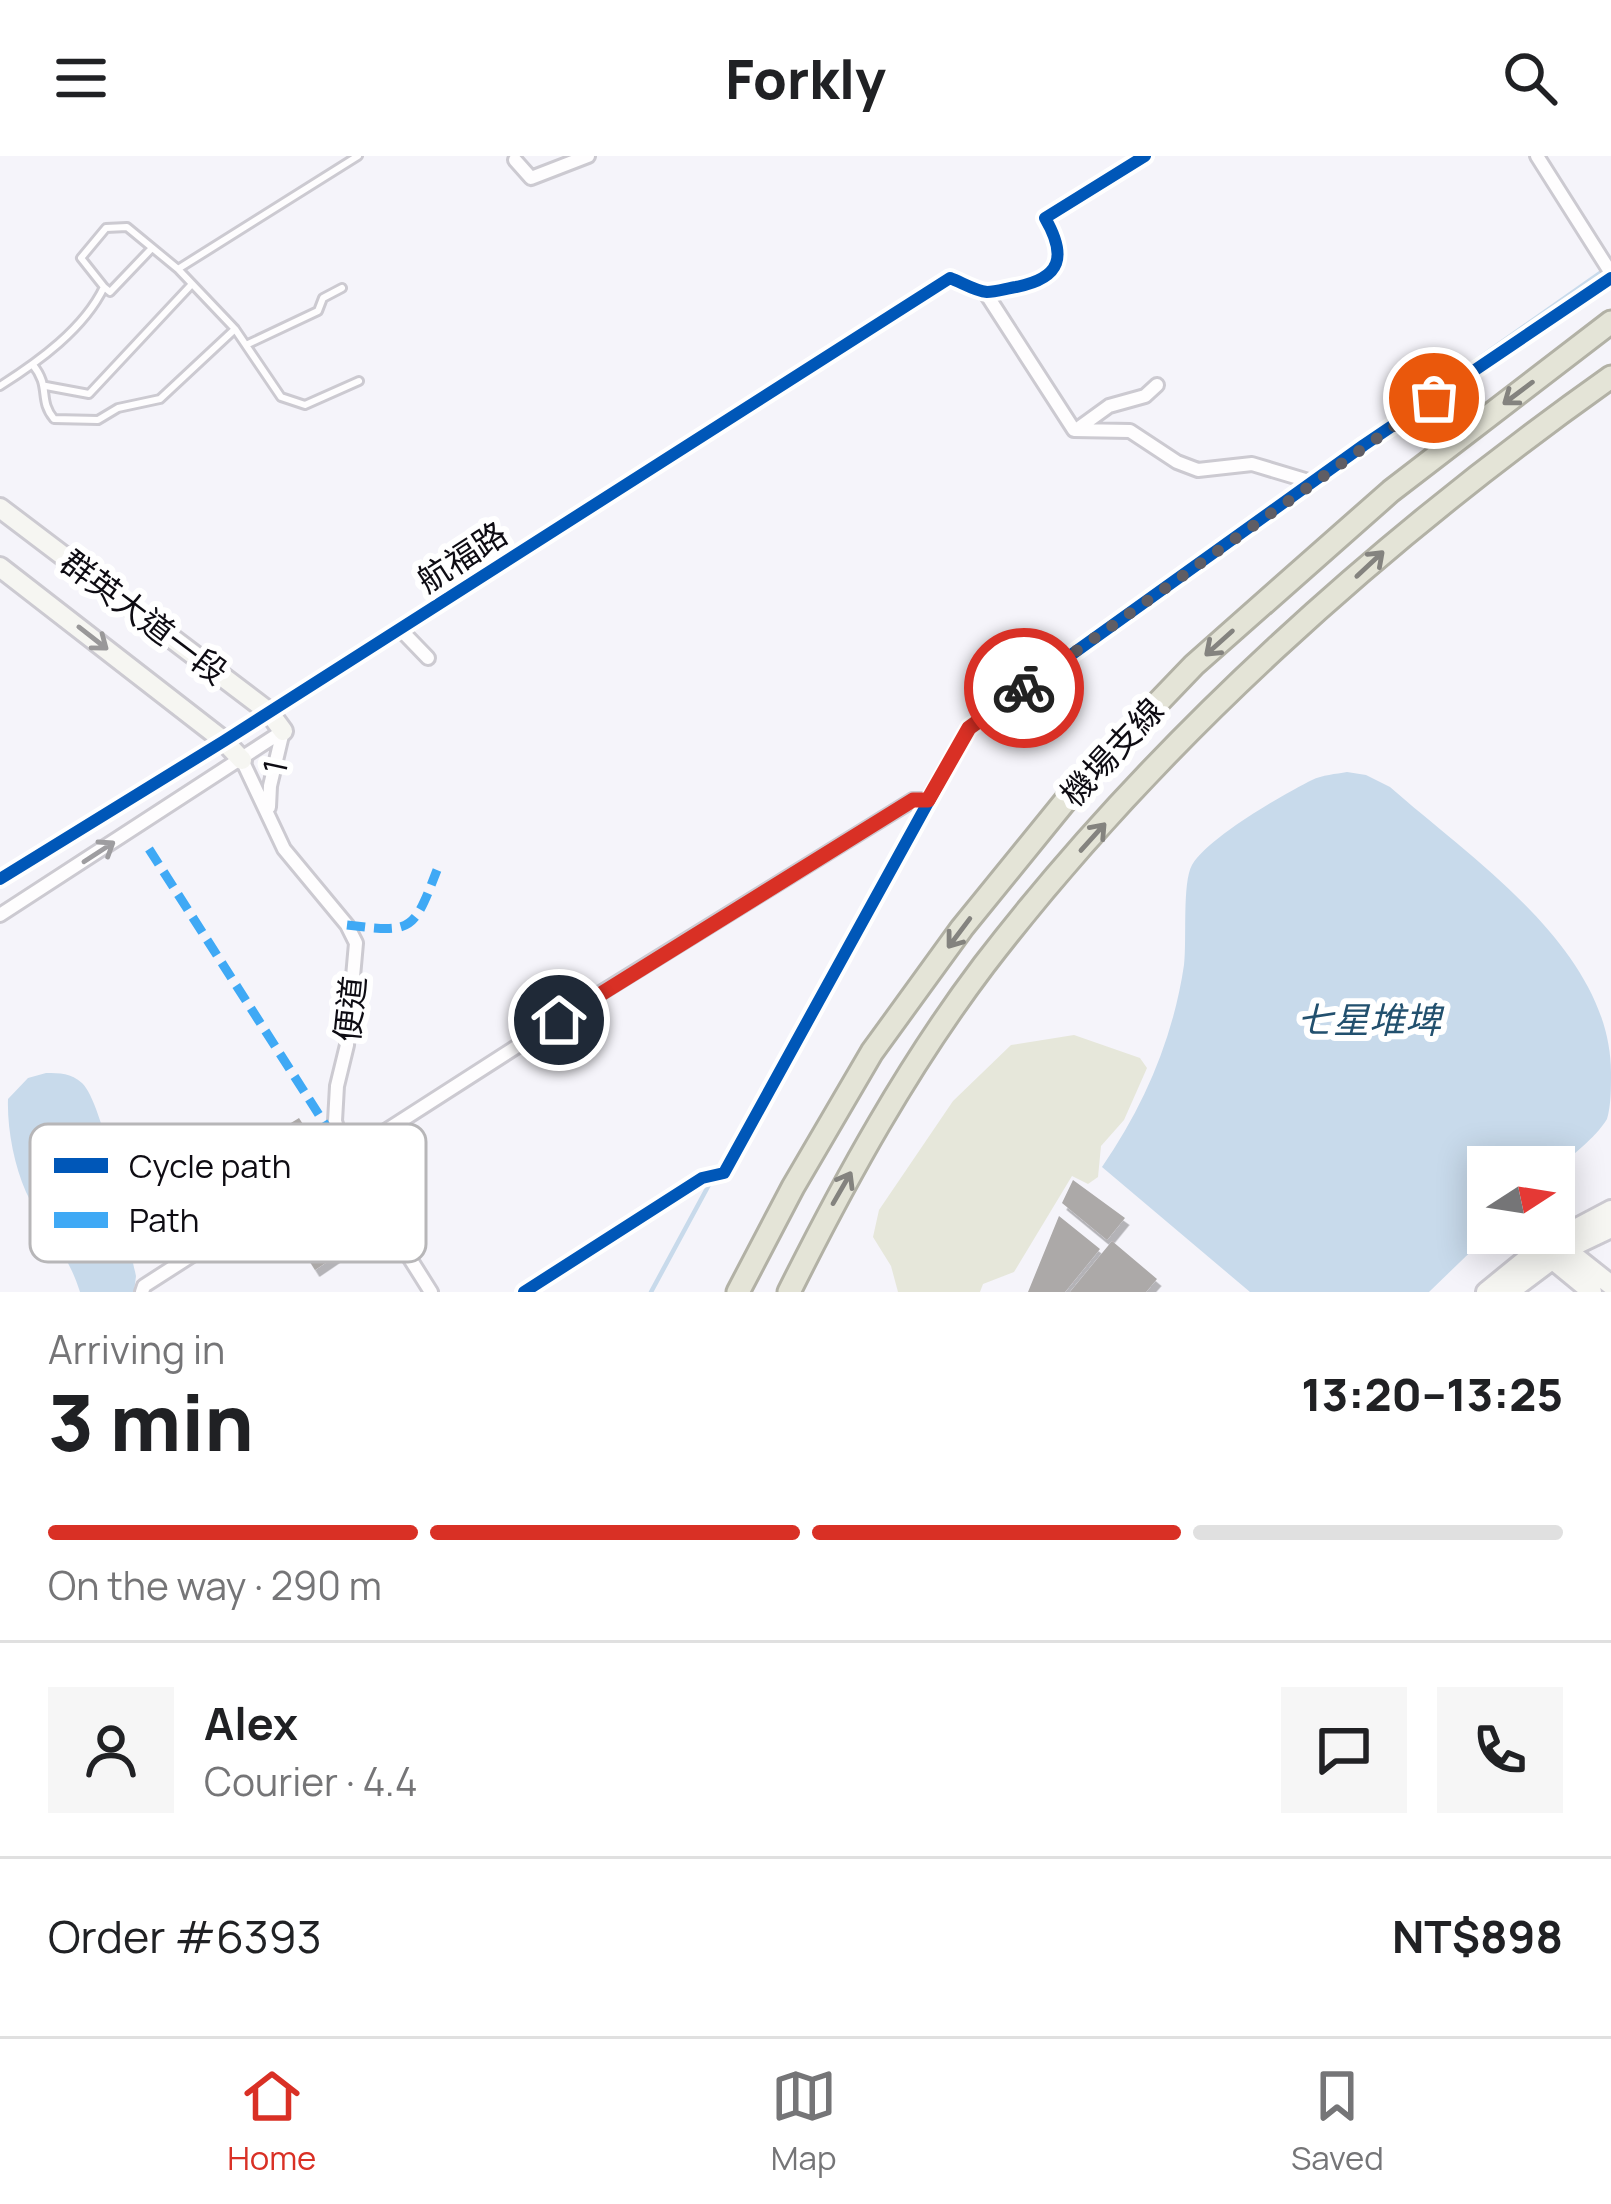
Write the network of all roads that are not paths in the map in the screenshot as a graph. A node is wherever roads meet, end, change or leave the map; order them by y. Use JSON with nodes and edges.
{"nodes":[{"id":1,"x":358,"y":156,"type":"edge"},
{"id":2,"x":588,"y":156,"type":"edge"},
{"id":3,"x":1144,"y":156,"type":"edge"},
{"id":4,"x":1537,"y":156,"type":"edge"},
{"id":5,"x":514,"y":160,"type":"dead end"},
{"id":6,"x":152,"y":248,"type":"junction"},
{"id":7,"x":178,"y":268,"type":"junction"},
{"id":8,"x":1611,"y":276,"type":"edge"},
{"id":9,"x":192,"y":284,"type":"junction"},
{"id":10,"x":104,"y":287,"type":"junction"},
{"id":11,"x":342,"y":288,"type":"dead end"},
{"id":12,"x":986,"y":292,"type":"junction"},
{"id":13,"x":1611,"y":322,"type":"edge"},
{"id":14,"x":236,"y":329,"type":"junction"},
{"id":15,"x":246,"y":345,"type":"junction"},
{"id":16,"x":33,"y":365,"type":"junction"},
{"id":17,"x":1611,"y":377,"type":"edge"},
{"id":18,"x":358,"y":381,"type":"dead end"},
{"id":19,"x":1157,"y":385,"type":"dead end"},
{"id":20,"x":0,"y":386,"type":"edge"},
{"id":21,"x":45,"y":386,"type":"junction"},
{"id":22,"x":1074,"y":430,"type":"junction"},
{"id":23,"x":1312,"y":482,"type":"junction"},
{"id":24,"x":0,"y":508,"type":"edge"},
{"id":25,"x":0,"y":567,"type":"edge"},
{"id":26,"x":400,"y":629,"type":"junction"},
{"id":27,"x":428,"y":658,"type":"dead end"},
{"id":28,"x":268,"y":712,"type":"junction"},
{"id":29,"x":283,"y":731,"type":"junction"},
{"id":30,"x":224,"y":741,"type":"junction"},
{"id":31,"x":242,"y":760,"type":"junction"},
{"id":32,"x":928,"y":800,"type":"junction"},
{"id":33,"x":269,"y":814,"type":"junction"},
{"id":34,"x":0,"y":878,"type":"edge"},
{"id":35,"x":0,"y":915,"type":"edge"},
{"id":36,"x":336,"y":1124,"type":"edge"},
{"id":37,"x":397,"y":1124,"type":"edge"},
{"id":38,"x":1611,"y":1210,"type":"edge"},
{"id":39,"x":1611,"y":1228,"type":"edge"},
{"id":40,"x":1575,"y":1234,"type":"edge"},
{"id":41,"x":1575,"y":1241,"type":"edge"},
{"id":42,"x":1545,"y":1254,"type":"edge"},
{"id":43,"x":1548,"y":1254,"type":"edge"},
{"id":44,"x":1558,"y":1254,"type":"edge"},
{"id":45,"x":1561,"y":1254,"type":"edge"},
{"id":46,"x":181,"y":1262,"type":"edge"},
{"id":47,"x":412,"y":1262,"type":"edge"},
{"id":48,"x":1611,"y":1285,"type":"edge"},
{"id":49,"x":142,"y":1292,"type":"edge"},
{"id":50,"x":431,"y":1292,"type":"edge"},
{"id":51,"x":524,"y":1292,"type":"edge"},
{"id":52,"x":738,"y":1292,"type":"edge"},
{"id":53,"x":789,"y":1292,"type":"edge"},
{"id":54,"x":1486,"y":1292,"type":"edge"},
{"id":55,"x":1509,"y":1292,"type":"edge"},
{"id":56,"x":1592,"y":1292,"type":"edge"}],
"edges":[{"from":1,"to":7,"type":"lane"},
{"from":2,"to":5,"type":"street"},
{"from":3,"to":12,"type":"street"},
{"from":4,"to":8,"type":"street"},
{"from":6,"to":7,"type":"lane"},
{"from":6,"to":10,"type":"lane"},
{"from":6,"to":10,"type":"lane"},
{"from":7,"to":9,"type":"lane"},
{"from":8,"to":23,"type":"street"},
{"from":9,"to":14,"type":"lane"},
{"from":9,"to":21,"type":"lane"},
{"from":10,"to":16,"type":"lane"},
{"from":11,"to":15,"type":"lane"},
{"from":12,"to":22,"type":"street"},
{"from":12,"to":26,"type":"street","name":"航福路"},
{"from":13,"to":52,"type":"highway","name":"機場支線","one_way":true},
{"from":14,"to":15,"type":"lane"},
{"from":14,"to":21,"type":"lane"},
{"from":15,"to":18,"type":"lane"},
{"from":16,"to":20,"type":"lane"},
{"from":16,"to":21,"type":"lane"},
{"from":53,"to":17,"type":"highway","name":"機場支線","one_way":true},
{"from":19,"to":22,"type":"street"},
{"from":22,"to":23,"type":"street"},
{"from":23,"to":32,"type":"street"},
{"from":24,"to":28,"type":"street","name":"群英大道一段"},
{"from":25,"to":30,"type":"street","name":"群英大道一段","one_way":true},
{"from":26,"to":27,"type":"street"},
{"from":26,"to":28,"type":"street","name":"航福路"},
{"from":28,"to":29,"type":"street","name":"群英大道一段"},
{"from":28,"to":30,"type":"street","name":"航福路"},
{"from":29,"to":31,"type":"street"},
{"from":29,"to":33,"type":"street","name":"1"},
{"from":30,"to":31,"type":"street","name":"群英大道一段"},
{"from":30,"to":34,"type":"street","name":"航福路"},
{"from":31,"to":33,"type":"street","name":"1"},
{"from":35,"to":31,"type":"street","one_way":true},
{"from":32,"to":37,"type":"street"},
{"from":32,"to":51,"type":"street"},
{"from":33,"to":36,"type":"street","name":"便道"},
{"from":38,"to":40,"type":"street"},
{"from":39,"to":41,"type":"street"},
{"from":42,"to":54,"type":"street"},
{"from":43,"to":55,"type":"street"},
{"from":44,"to":56,"type":"street"},
{"from":45,"to":48,"type":"street"},
{"from":46,"to":49,"type":"street"},
{"from":47,"to":50,"type":"street"}]}
